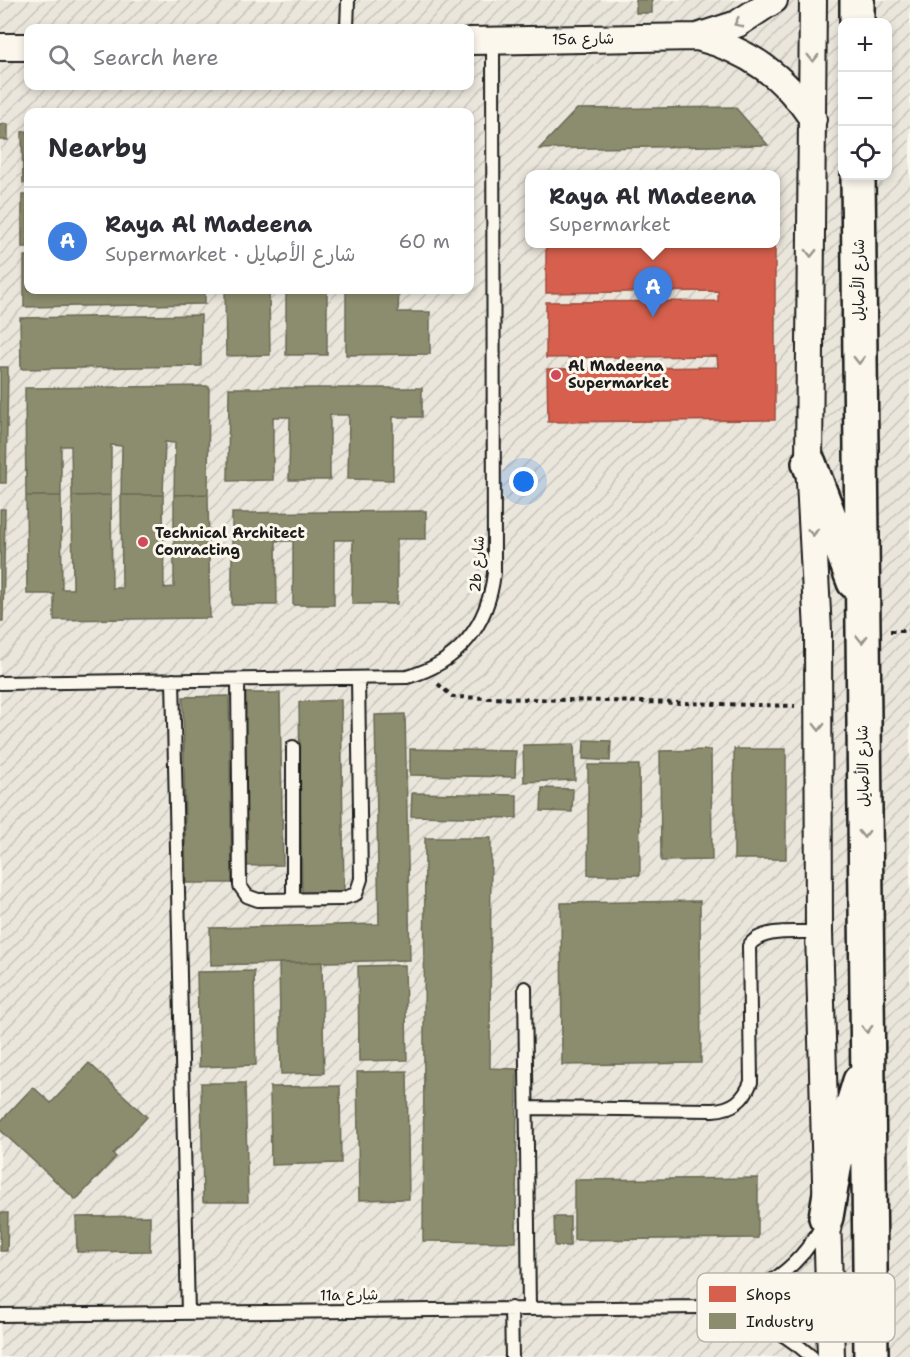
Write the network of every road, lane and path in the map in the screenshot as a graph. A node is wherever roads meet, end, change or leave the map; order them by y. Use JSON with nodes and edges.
{"nodes":[{"id":1,"x":348,"y":0,"type":"edge"},
{"id":2,"x":774,"y":0,"type":"edge"},
{"id":3,"x":813,"y":0,"type":"edge"},
{"id":4,"x":857,"y":0,"type":"edge"},
{"id":5,"x":857,"y":18,"type":"edge"},
{"id":6,"x":347,"y":24,"type":"edge"},
{"id":7,"x":697,"y":37,"type":"junction"},
{"id":8,"x":481,"y":40,"type":"edge"},
{"id":9,"x":0,"y":47,"type":"edge"},
{"id":10,"x":24,"y":47,"type":"edge"},
{"id":11,"x":813,"y":119,"type":"junction"},
{"id":12,"x":858,"y":180,"type":"edge"},
{"id":13,"x":808,"y":463,"type":"junction"},
{"id":14,"x":861,"y":601,"type":"junction"},
{"id":15,"x":424,"y":672,"type":"junction"},
{"id":16,"x":358,"y":678,"type":"junction"},
{"id":17,"x":173,"y":680,"type":"junction"},
{"id":18,"x":238,"y":680,"type":"junction"},
{"id":19,"x":0,"y":682,"type":"edge"},
{"id":20,"x":819,"y":707,"type":"junction"},
{"id":21,"x":293,"y":747,"type":"dead end"},
{"id":22,"x":293,"y":899,"type":"junction"},
{"id":23,"x":819,"y":932,"type":"junction"},
{"id":24,"x":525,"y":988,"type":"dead end"},
{"id":25,"x":867,"y":1063,"type":"junction"},
{"id":26,"x":527,"y":1108,"type":"junction"},
{"id":27,"x":826,"y":1217,"type":"junction"},
{"id":28,"x":782,"y":1273,"type":"edge"},
{"id":29,"x":828,"y":1273,"type":"edge"},
{"id":30,"x":870,"y":1273,"type":"edge"},
{"id":31,"x":697,"y":1307,"type":"edge"},
{"id":32,"x":511,"y":1308,"type":"junction"},
{"id":33,"x":529,"y":1308,"type":"junction"},
{"id":34,"x":188,"y":1312,"type":"junction"},
{"id":35,"x":0,"y":1315,"type":"edge"},
{"id":36,"x":792,"y":1342,"type":"edge"},
{"id":37,"x":830,"y":1342,"type":"edge"},
{"id":38,"x":871,"y":1342,"type":"edge"},
{"id":39,"x":512,"y":1357,"type":"edge"},
{"id":40,"x":812,"y":1357,"type":"edge"},
{"id":41,"x":831,"y":1357,"type":"edge"},
{"id":42,"x":871,"y":1357,"type":"edge"}],
"edges":[{"from":1,"to":6,"type":"lane"},
{"from":2,"to":7,"type":"street","name":"15a شارع","one_way":true},
{"from":3,"to":11,"type":"street","one_way":true},
{"from":4,"to":5,"type":"main road"},
{"from":7,"to":8,"type":"street","name":"15a شارع"},
{"from":7,"to":11,"type":"street","name":"15a شارع"},
{"from":8,"to":15,"type":"lane","name":"2b شارع"},
{"from":9,"to":10,"type":"street"},
{"from":11,"to":13,"type":"street","one_way":true},
{"from":12,"to":14,"type":"main road","name":"شارع الأصايل","one_way":true},
{"from":13,"to":14,"type":"main road"},
{"from":13,"to":20,"type":"street","one_way":true},
{"from":14,"to":25,"type":"main road","name":"شارع الأصايل","one_way":true},
{"from":15,"to":16,"type":"lane","name":"2b شارع"},
{"from":15,"to":20,"type":"path"},
{"from":16,"to":18,"type":"lane","name":"2b شارع"},
{"from":16,"to":22,"type":"lane"},
{"from":17,"to":18,"type":"lane","name":"2b شارع"},
{"from":17,"to":19,"type":"lane","name":"2b شارع"},
{"from":17,"to":34,"type":"lane"},
{"from":18,"to":22,"type":"lane"},
{"from":20,"to":23,"type":"street","one_way":true},
{"from":21,"to":22,"type":"lane"},
{"from":23,"to":26,"type":"lane"},
{"from":23,"to":27,"type":"street"},
{"from":24,"to":26,"type":"lane"},
{"from":25,"to":27,"type":"main road"},
{"from":25,"to":30,"type":"main road","name":"شارع الأصايل"},
{"from":26,"to":33,"type":"lane"},
{"from":27,"to":28,"type":"lane","name":"11a شارع"},
{"from":27,"to":29,"type":"street"},
{"from":31,"to":33,"type":"lane","name":"11a شارع"},
{"from":32,"to":33,"type":"lane","name":"11a شارع"},
{"from":32,"to":34,"type":"lane","name":"11a شارع"},
{"from":32,"to":39,"type":"lane"},
{"from":34,"to":35,"type":"lane","name":"11a شارع"},
{"from":36,"to":40,"type":"lane","name":"11a شارع"},
{"from":37,"to":41,"type":"street"},
{"from":38,"to":42,"type":"main road","name":"شارع الأصايل"}]}
